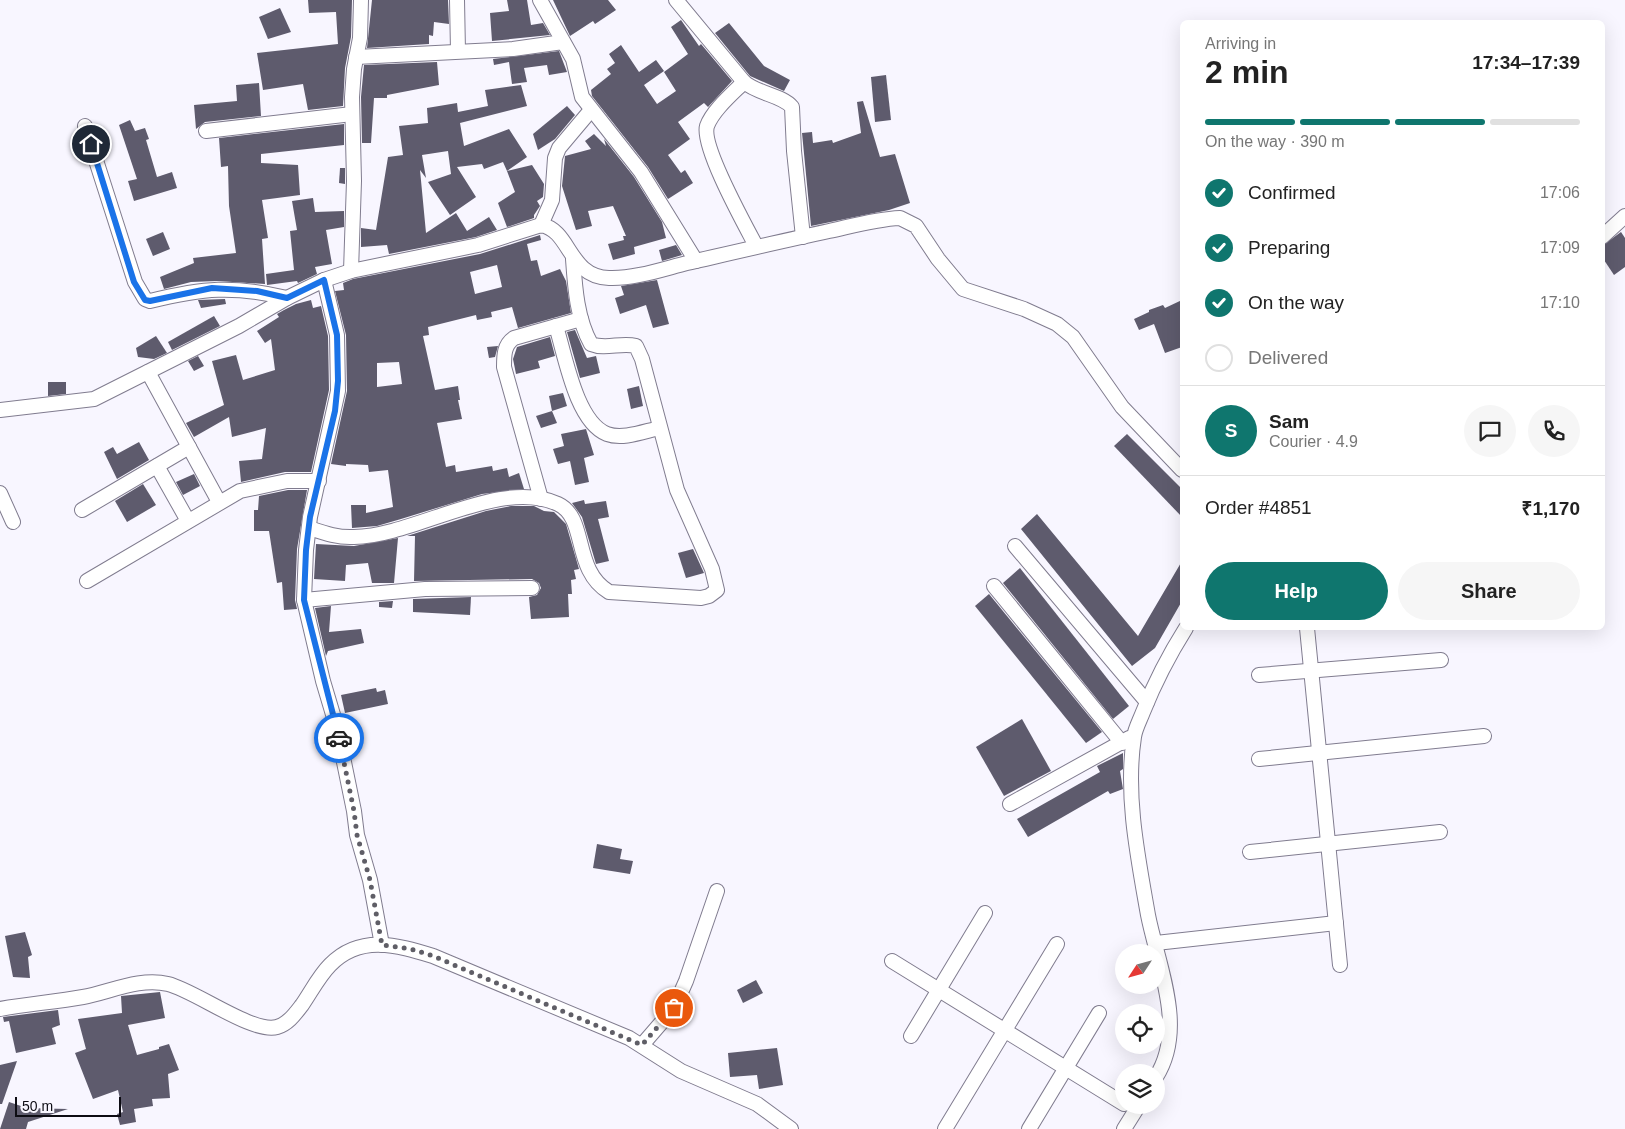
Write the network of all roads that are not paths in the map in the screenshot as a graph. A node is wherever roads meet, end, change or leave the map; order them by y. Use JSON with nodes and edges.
{"nodes":[{"id":1,"x":361,"y":0,"type":"edge"},
{"id":2,"x":457,"y":0,"type":"edge"},
{"id":3,"x":540,"y":0,"type":"edge"},
{"id":4,"x":676,"y":0,"type":"edge"},
{"id":5,"x":563,"y":42,"type":"junction"},
{"id":6,"x":458,"y":51,"type":"junction"},
{"id":7,"x":356,"y":57,"type":"junction"},
{"id":8,"x":744,"y":82,"type":"junction"},
{"id":9,"x":591,"y":110,"type":"junction"},
{"id":10,"x":352,"y":114,"type":"junction"},
{"id":11,"x":85,"y":126,"type":"dead end"},
{"id":12,"x":206,"y":131,"type":"dead end"},
{"id":13,"x":1625,"y":216,"type":"edge"},
{"id":14,"x":540,"y":225,"type":"junction"},
{"id":15,"x":1605,"y":234,"type":"edge"},
{"id":16,"x":803,"y":236,"type":"junction"},
{"id":17,"x":756,"y":246,"type":"junction"},
{"id":18,"x":573,"y":259,"type":"junction"},
{"id":19,"x":696,"y":261,"type":"junction"},
{"id":20,"x":351,"y":271,"type":"junction"},
{"id":21,"x":324,"y":280,"type":"junction"},
{"id":22,"x":287,"y":298,"type":"junction"},
{"id":23,"x":581,"y":319,"type":"junction"},
{"id":24,"x":556,"y":326,"type":"junction"},
{"id":25,"x":148,"y":372,"type":"junction"},
{"id":26,"x":5,"y":410,"type":"edge"},
{"id":27,"x":660,"y":428,"type":"junction"},
{"id":28,"x":189,"y":448,"type":"junction"},
{"id":29,"x":157,"y":466,"type":"junction"},
{"id":30,"x":1180,"y":468,"type":"edge"},
{"id":31,"x":319,"y":481,"type":"junction"},
{"id":32,"x":0,"y":493,"type":"edge"},
{"id":33,"x":541,"y":499,"type":"junction"},
{"id":34,"x":219,"y":502,"type":"junction"},
{"id":35,"x":82,"y":510,"type":"dead end"},
{"id":36,"x":188,"y":521,"type":"junction"},
{"id":37,"x":13,"y":522,"type":"dead end"},
{"id":38,"x":309,"y":528,"type":"junction"},
{"id":39,"x":1016,"y":546,"type":"dead end"},
{"id":40,"x":87,"y":581,"type":"dead end"},
{"id":41,"x":994,"y":586,"type":"dead end"},
{"id":42,"x":532,"y":588,"type":"dead end"},
{"id":43,"x":304,"y":600,"type":"junction"},
{"id":44,"x":1185,"y":630,"type":"edge"},
{"id":45,"x":1307,"y":630,"type":"edge"},
{"id":46,"x":1441,"y":660,"type":"dead end"},
{"id":47,"x":1311,"y":670,"type":"junction"},
{"id":48,"x":1259,"y":675,"type":"dead end"},
{"id":49,"x":1147,"y":702,"type":"junction"},
{"id":50,"x":1134,"y":735,"type":"junction"},
{"id":51,"x":1484,"y":736,"type":"dead end"},
{"id":52,"x":1122,"y":743,"type":"junction"},
{"id":53,"x":1319,"y":753,"type":"junction"},
{"id":54,"x":1259,"y":759,"type":"dead end"},
{"id":55,"x":1010,"y":804,"type":"dead end"},
{"id":56,"x":1440,"y":832,"type":"dead end"},
{"id":57,"x":1328,"y":843,"type":"junction"},
{"id":58,"x":1250,"y":852,"type":"dead end"},
{"id":59,"x":717,"y":891,"type":"dead end"},
{"id":60,"x":985,"y":913,"type":"dead end"},
{"id":61,"x":1336,"y":924,"type":"junction"},
{"id":62,"x":1156,"y":943,"type":"junction"},
{"id":63,"x":1057,"y":944,"type":"dead end"},
{"id":64,"x":382,"y":945,"type":"junction"},
{"id":65,"x":892,"y":960,"type":"dead end"},
{"id":66,"x":1340,"y":965,"type":"dead end"},
{"id":67,"x":939,"y":989,"type":"junction"},
{"id":68,"x":0,"y":1009,"type":"edge"},
{"id":69,"x":1099,"y":1014,"type":"dead end"},
{"id":70,"x":1005,"y":1030,"type":"junction"},
{"id":71,"x":911,"y":1036,"type":"dead end"},
{"id":72,"x":642,"y":1045,"type":"junction"},
{"id":73,"x":1162,"y":1064,"type":"edge"},
{"id":74,"x":1066,"y":1068,"type":"junction"},
{"id":75,"x":1115,"y":1097,"type":"edge"},
{"id":76,"x":1129,"y":1114,"type":"edge"},
{"id":77,"x":791,"y":1129,"type":"edge"},
{"id":78,"x":945,"y":1129,"type":"edge"},
{"id":79,"x":1029,"y":1129,"type":"edge"},
{"id":80,"x":1124,"y":1129,"type":"edge"}],
"edges":[{"from":1,"to":7,"type":"street"},
{"from":2,"to":6,"type":"street"},
{"from":3,"to":5,"type":"street"},
{"from":4,"to":8,"type":"street"},
{"from":5,"to":6,"type":"street"},
{"from":5,"to":9,"type":"street"},
{"from":6,"to":7,"type":"street"},
{"from":7,"to":10,"type":"street"},
{"from":8,"to":16,"type":"street"},
{"from":8,"to":17,"type":"street"},
{"from":9,"to":14,"type":"street"},
{"from":9,"to":19,"type":"street"},
{"from":10,"to":12,"type":"street"},
{"from":10,"to":20,"type":"street"},
{"from":11,"to":22,"type":"street"},
{"from":13,"to":15,"type":"street"},
{"from":14,"to":18,"type":"street"},
{"from":14,"to":20,"type":"street"},
{"from":16,"to":17,"type":"street"},
{"from":16,"to":30,"type":"street"},
{"from":17,"to":19,"type":"street"},
{"from":18,"to":19,"type":"street"},
{"from":18,"to":23,"type":"street"},
{"from":20,"to":21,"type":"street"},
{"from":21,"to":22,"type":"street"},
{"from":21,"to":31,"type":"street"},
{"from":22,"to":25,"type":"street"},
{"from":23,"to":24,"type":"street"},
{"from":23,"to":27,"type":"street"},
{"from":24,"to":27,"type":"street"},
{"from":24,"to":33,"type":"street"},
{"from":25,"to":26,"type":"street"},
{"from":25,"to":28,"type":"street"},
{"from":27,"to":33,"type":"street"},
{"from":28,"to":29,"type":"street"},
{"from":28,"to":34,"type":"street"},
{"from":29,"to":35,"type":"street"},
{"from":29,"to":36,"type":"street"},
{"from":31,"to":34,"type":"street"},
{"from":31,"to":38,"type":"street"},
{"from":32,"to":37,"type":"street"},
{"from":33,"to":38,"type":"street"},
{"from":34,"to":36,"type":"street"},
{"from":36,"to":40,"type":"street"},
{"from":38,"to":43,"type":"street"},
{"from":39,"to":49,"type":"street"},
{"from":41,"to":52,"type":"street"},
{"from":42,"to":43,"type":"street"},
{"from":43,"to":64,"type":"street"},
{"from":44,"to":49,"type":"street"},
{"from":45,"to":47,"type":"street"},
{"from":46,"to":47,"type":"street"},
{"from":47,"to":48,"type":"street"},
{"from":47,"to":53,"type":"street"},
{"from":49,"to":50,"type":"street"},
{"from":50,"to":52,"type":"street"},
{"from":50,"to":62,"type":"street"},
{"from":51,"to":53,"type":"street"},
{"from":52,"to":55,"type":"street"},
{"from":53,"to":54,"type":"street"},
{"from":53,"to":57,"type":"street"},
{"from":56,"to":57,"type":"street"},
{"from":57,"to":58,"type":"street"},
{"from":57,"to":61,"type":"street"},
{"from":59,"to":72,"type":"street"},
{"from":60,"to":67,"type":"street"},
{"from":61,"to":62,"type":"street"},
{"from":61,"to":66,"type":"street"},
{"from":62,"to":73,"type":"street"},
{"from":63,"to":70,"type":"street"},
{"from":64,"to":68,"type":"street"},
{"from":64,"to":72,"type":"street"},
{"from":65,"to":67,"type":"street"},
{"from":67,"to":70,"type":"street"},
{"from":67,"to":71,"type":"street"},
{"from":69,"to":74,"type":"street"},
{"from":70,"to":74,"type":"street"},
{"from":70,"to":78,"type":"street"},
{"from":72,"to":77,"type":"street"},
{"from":74,"to":75,"type":"street"},
{"from":74,"to":79,"type":"street"},
{"from":76,"to":80,"type":"street"}]}
